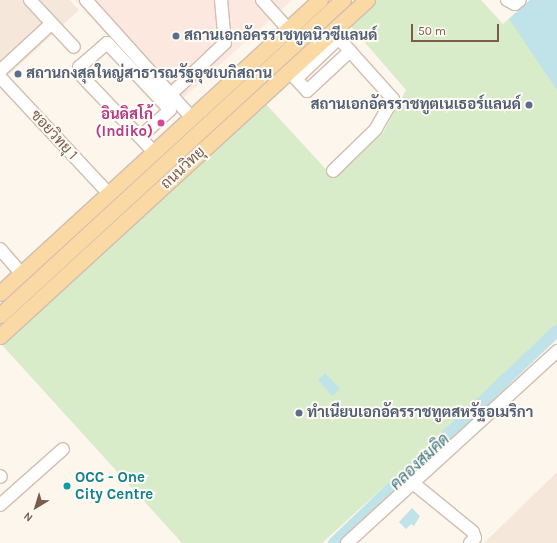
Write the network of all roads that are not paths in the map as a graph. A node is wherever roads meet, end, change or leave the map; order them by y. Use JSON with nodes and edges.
{"nodes":[{"id":1,"x":30,"y":0,"type":"edge"},
{"id":2,"x":86,"y":0,"type":"edge"},
{"id":3,"x":221,"y":0,"type":"edge"},
{"id":4,"x":262,"y":0,"type":"edge"},
{"id":5,"x":320,"y":0,"type":"edge"},
{"id":6,"x":343,"y":0,"type":"edge"},
{"id":7,"x":367,"y":0,"type":"edge"},
{"id":8,"x":506,"y":0,"type":"edge"},
{"id":9,"x":520,"y":0,"type":"edge"},
{"id":10,"x":51,"y":24,"type":"junction"},
{"id":11,"x":288,"y":29,"type":"junction"},
{"id":12,"x":336,"y":35,"type":"junction"},
{"id":13,"x":74,"y":47,"type":"dead end"},
{"id":14,"x":350,"y":51,"type":"junction"},
{"id":15,"x":0,"y":71,"type":"edge"},
{"id":16,"x":2,"y":81,"type":"edge"},
{"id":17,"x":171,"y":94,"type":"junction"},
{"id":18,"x":192,"y":118,"type":"junction"},
{"id":19,"x":140,"y":137,"type":"junction"},
{"id":20,"x":154,"y":152,"type":"junction"},
{"id":21,"x":332,"y":172,"type":"dead end"},
{"id":22,"x":109,"y":194,"type":"junction"},
{"id":23,"x":0,"y":249,"type":"edge"},
{"id":24,"x":21,"y":273,"type":"junction"},
{"id":25,"x":0,"y":293,"type":"edge"},
{"id":26,"x":0,"y":315,"type":"edge"},
{"id":27,"x":0,"y":336,"type":"edge"},
{"id":28,"x":557,"y":351,"type":"edge"},
{"id":29,"x":63,"y":449,"type":"dead end"},
{"id":30,"x":413,"y":483,"type":"junction"},
{"id":31,"x":0,"y":505,"type":"edge"},
{"id":32,"x":347,"y":543,"type":"edge"},
{"id":33,"x":470,"y":543,"type":"edge"}],
"edges":[{"from":1,"to":10,"type":"street"},
{"from":2,"to":17,"type":"street"},
{"from":3,"to":17,"type":"street"},
{"from":4,"to":11,"type":"street"},
{"from":5,"to":11,"type":"main road","name":"ถนนวิทยุ"},
{"from":6,"to":26,"type":"main road","name":"ถนนวิทยุ"},
{"from":7,"to":12,"type":"main road","name":"ถนนวิทยุ"},
{"from":8,"to":9,"type":"street"},
{"from":10,"to":13,"type":"street"},
{"from":10,"to":15,"type":"street"},
{"from":11,"to":18,"type":"main road","name":"ถนนวิทยุ"},
{"from":12,"to":14,"type":"street"},
{"from":12,"to":14,"type":"street"},
{"from":12,"to":27,"type":"main road","name":"ถนนวิทยุ"},
{"from":14,"to":21,"type":"street"},
{"from":16,"to":22,"type":"street","name":"ซอยวิทยุ 1"},
{"from":17,"to":18,"type":"street"},
{"from":18,"to":20,"type":"main road","name":"ถนนวิทยุ"},
{"from":19,"to":19,"type":"street"},
{"from":19,"to":20,"type":"street"},
{"from":20,"to":22,"type":"main road","name":"ถนนวิทยุ"},
{"from":22,"to":24,"type":"main road","name":"ถนนวิทยุ"},
{"from":23,"to":24,"type":"street"},
{"from":24,"to":25,"type":"main road","name":"ถนนวิทยุ"},
{"from":28,"to":30,"type":"street"},
{"from":29,"to":31,"type":"street"},
{"from":30,"to":32,"type":"street"},
{"from":30,"to":33,"type":"street"}]}
